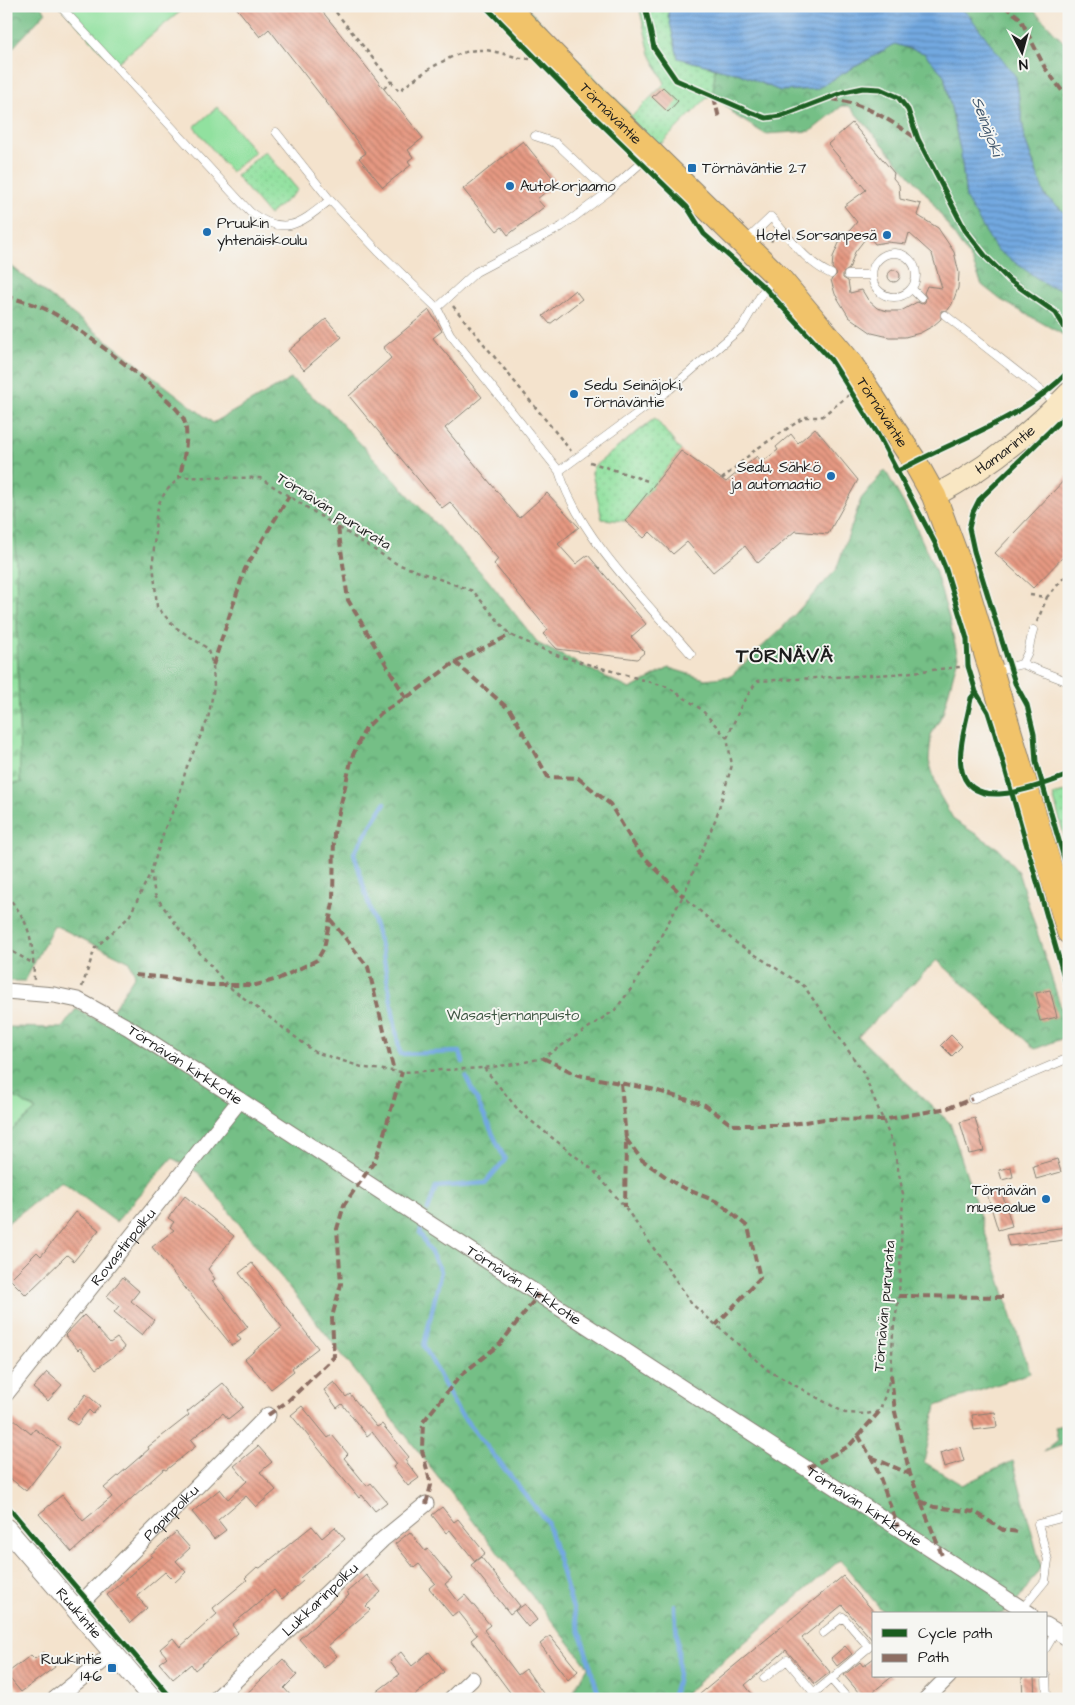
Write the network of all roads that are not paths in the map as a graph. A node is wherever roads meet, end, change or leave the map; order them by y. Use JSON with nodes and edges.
{"nodes":[{"id":1,"x":60,"y":6,"type":"edge"},
{"id":2,"x":506,"y":6,"type":"edge"},
{"id":3,"x":276,"y":132,"type":"dead end"},
{"id":4,"x":535,"y":136,"type":"dead end"},
{"id":5,"x":652,"y":154,"type":"junction"},
{"id":6,"x":608,"y":192,"type":"junction"},
{"id":7,"x":330,"y":200,"type":"junction"},
{"id":8,"x":743,"y":244,"type":"junction"},
{"id":9,"x":831,"y":274,"type":"dead end"},
{"id":10,"x":848,"y":275,"type":"dead end"},
{"id":11,"x":872,"y":275,"type":"junction"},
{"id":12,"x":778,"y":276,"type":"junction"},
{"id":13,"x":912,"y":289,"type":"junction"},
{"id":14,"x":921,"y":298,"type":"dead end"},
{"id":15,"x":437,"y":308,"type":"junction"},
{"id":16,"x":945,"y":315,"type":"dead end"},
{"id":17,"x":1064,"y":398,"type":"edge"},
{"id":18,"x":558,"y":471,"type":"junction"},
{"id":19,"x":934,"y":496,"type":"junction"},
{"id":20,"x":1033,"y":630,"type":"road end"},
{"id":21,"x":691,"y":654,"type":"dead end"},
{"id":22,"x":1022,"y":664,"type":"junction"},
{"id":23,"x":981,"y":672,"type":"junction"},
{"id":24,"x":1069,"y":682,"type":"edge"},
{"id":25,"x":1069,"y":932,"type":"edge"},
{"id":26,"x":6,"y":991,"type":"edge"},
{"id":27,"x":1069,"y":1058,"type":"edge"},
{"id":28,"x":972,"y":1099,"type":"dead end"},
{"id":29,"x":240,"y":1100,"type":"junction"},
{"id":30,"x":6,"y":1394,"type":"edge"},
{"id":31,"x":268,"y":1415,"type":"dead end"},
{"id":32,"x":426,"y":1504,"type":"dead end"},
{"id":33,"x":1069,"y":1516,"type":"edge"},
{"id":34,"x":6,"y":1528,"type":"edge"},
{"id":35,"x":75,"y":1609,"type":"junction"},
{"id":36,"x":1021,"y":1612,"type":"edge"},
{"id":37,"x":1057,"y":1632,"type":"edge"},
{"id":38,"x":824,"y":1633,"type":"dead end"},
{"id":39,"x":1048,"y":1645,"type":"edge"},
{"id":40,"x":113,"y":1653,"type":"junction"},
{"id":41,"x":472,"y":1678,"type":"dead end"},
{"id":42,"x":764,"y":1678,"type":"dead end"},
{"id":43,"x":947,"y":1678,"type":"edge"},
{"id":44,"x":1046,"y":1678,"type":"edge"},
{"id":45,"x":831,"y":1679,"type":"junction"},
{"id":46,"x":814,"y":1693,"type":"junction"},
{"id":47,"x":55,"y":1699,"type":"edge"},
{"id":48,"x":153,"y":1699,"type":"edge"},
{"id":49,"x":216,"y":1699,"type":"edge"},
{"id":50,"x":451,"y":1699,"type":"edge"},
{"id":51,"x":807,"y":1699,"type":"edge"},
{"id":52,"x":848,"y":1699,"type":"edge"},
{"id":53,"x":926,"y":1699,"type":"edge"},
{"id":54,"x":1047,"y":1699,"type":"edge"}],
"edges":[{"from":1,"to":7,"type":"lane"},
{"from":2,"to":5,"type":"main road","name":"Törnäväntie"},
{"from":3,"to":7,"type":"lane"},
{"from":4,"to":6,"type":"lane"},
{"from":5,"to":6,"type":"lane"},
{"from":5,"to":8,"type":"main road","name":"Törnäväntie"},
{"from":6,"to":15,"type":"lane"},
{"from":7,"to":15,"type":"lane"},
{"from":8,"to":9,"type":"lane"},
{"from":8,"to":12,"type":"main road","name":"Törnäväntie"},
{"from":10,"to":11,"type":"lane"},
{"from":11,"to":13,"type":"lane"},
{"from":11,"to":13,"type":"lane"},
{"from":12,"to":18,"type":"lane"},
{"from":12,"to":19,"type":"main road","name":"Törnäväntie"},
{"from":13,"to":14,"type":"lane"},
{"from":15,"to":18,"type":"lane"},
{"from":16,"to":17,"type":"lane"},
{"from":17,"to":19,"type":"main road","name":"Hamarintie"},
{"from":18,"to":21,"type":"lane"},
{"from":19,"to":23,"type":"main road","name":"Törnäväntie"},
{"from":20,"to":22,"type":"lane"},
{"from":22,"to":23,"type":"lane"},
{"from":22,"to":24,"type":"lane"},
{"from":23,"to":25,"type":"main road","name":"Törnäväntie"},
{"from":26,"to":29,"type":"street","name":"Törnävän kirkkotie"},
{"from":27,"to":28,"type":"lane"},
{"from":29,"to":30,"type":"street","name":"Rovastinpolku"},
{"from":29,"to":36,"type":"street","name":"Törnävän kirkkotie"},
{"from":31,"to":35,"type":"street","name":"Papinpolku"},
{"from":32,"to":49,"type":"street","name":"Lukkarinpolku"},
{"from":33,"to":36,"type":"lane"},
{"from":34,"to":35,"type":"street","name":"Ruukintie"},
{"from":35,"to":40,"type":"street","name":"Ruukintie"},
{"from":37,"to":39,"type":"lane"},
{"from":38,"to":45,"type":"lane"},
{"from":40,"to":47,"type":"street"},
{"from":40,"to":48,"type":"street","name":"Ruukintie"},
{"from":41,"to":50,"type":"street"},
{"from":42,"to":46,"type":"lane"},
{"from":43,"to":53,"type":"street"},
{"from":44,"to":54,"type":"lane"},
{"from":45,"to":46,"type":"lane"},
{"from":45,"to":52,"type":"lane"},
{"from":46,"to":51,"type":"lane"}]}
